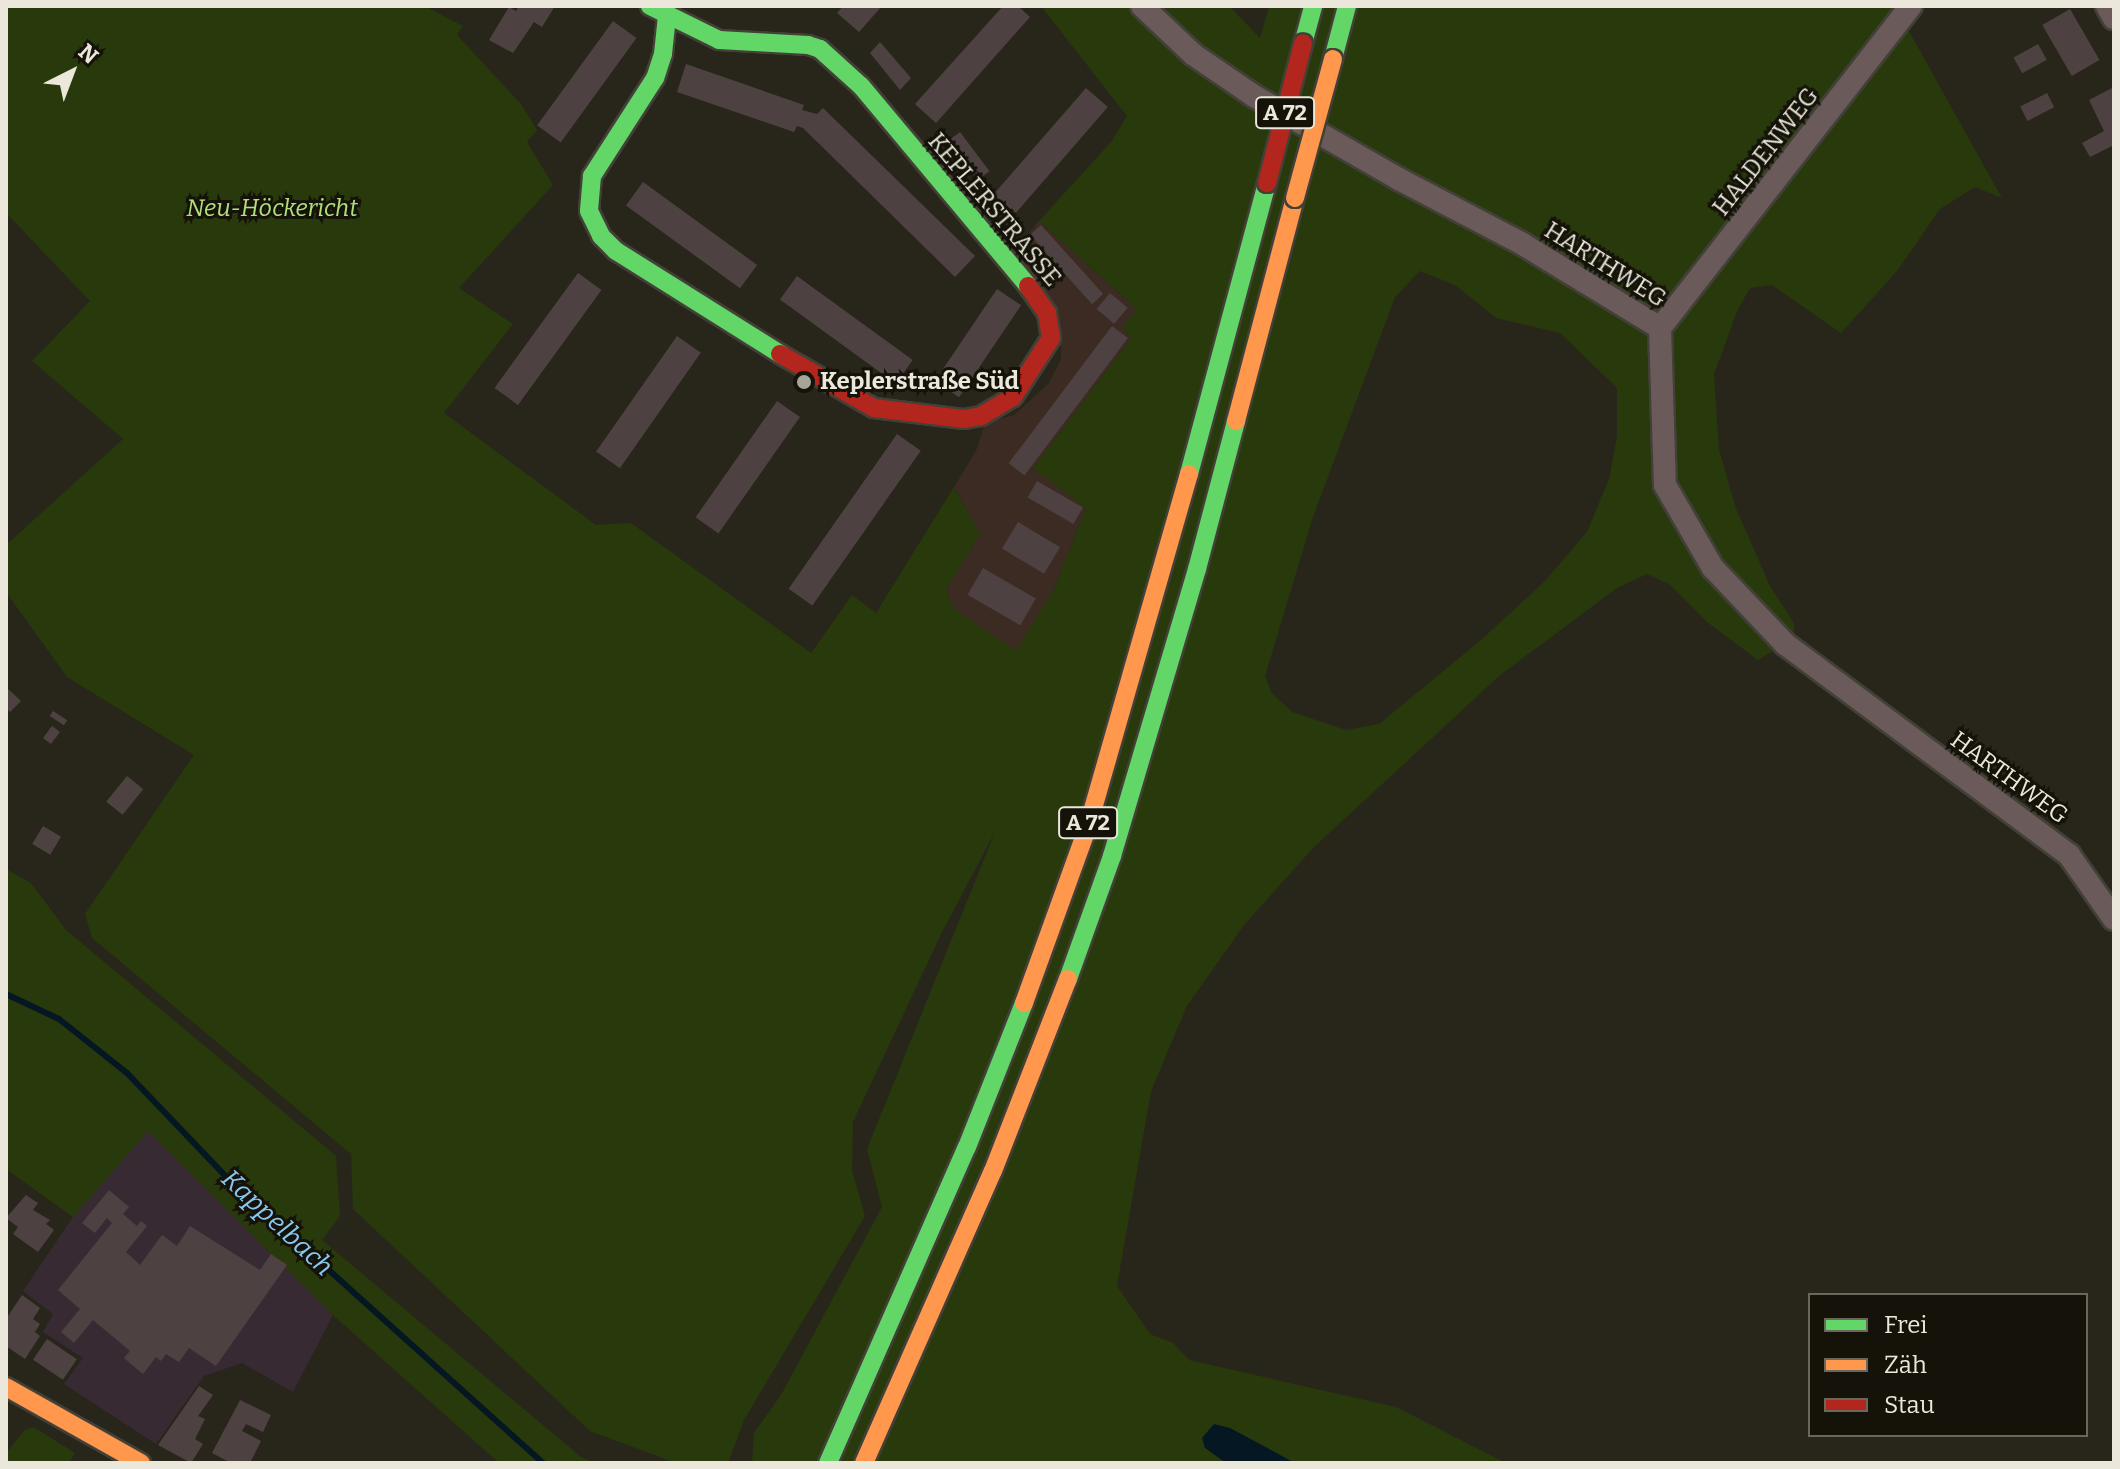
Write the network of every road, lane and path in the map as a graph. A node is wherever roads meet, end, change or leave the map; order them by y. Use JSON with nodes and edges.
{"nodes":[{"id":1,"x":650,"y":6,"type":"edge"},
{"id":2,"x":1142,"y":6,"type":"edge"},
{"id":3,"x":1313,"y":6,"type":"edge"},
{"id":4,"x":1347,"y":6,"type":"edge"},
{"id":5,"x":1911,"y":6,"type":"edge"},
{"id":6,"x":2107,"y":6,"type":"edge"},
{"id":7,"x":667,"y":16,"type":"junction"},
{"id":8,"x":2114,"y":18,"type":"edge"},
{"id":9,"x":1660,"y":328,"type":"junction"},
{"id":10,"x":2114,"y":919,"type":"edge"},
{"id":11,"x":9,"y":1394,"type":"edge"},
{"id":12,"x":141,"y":1463,"type":"edge"},
{"id":13,"x":828,"y":1463,"type":"edge"},
{"id":14,"x":864,"y":1463,"type":"edge"}],
"edges":[{"from":1,"to":7,"type":"main road","name":"KEPLERSTRASSE"},
{"from":2,"to":9,"type":"street","name":"HARTHWEG"},
{"from":3,"to":13,"type":"main road","number":"A 72","bridge":true},
{"from":4,"to":14,"type":"main road","number":"A 72","bridge":true},
{"from":5,"to":9,"type":"street","name":"HALDENWEG"},
{"from":6,"to":8,"type":"street"},
{"from":7,"to":7,"type":"main road","name":"KEPLERSTRASSE"},
{"from":9,"to":10,"type":"street","name":"HARTHWEG"},
{"from":11,"to":12,"type":"main road"}]}
